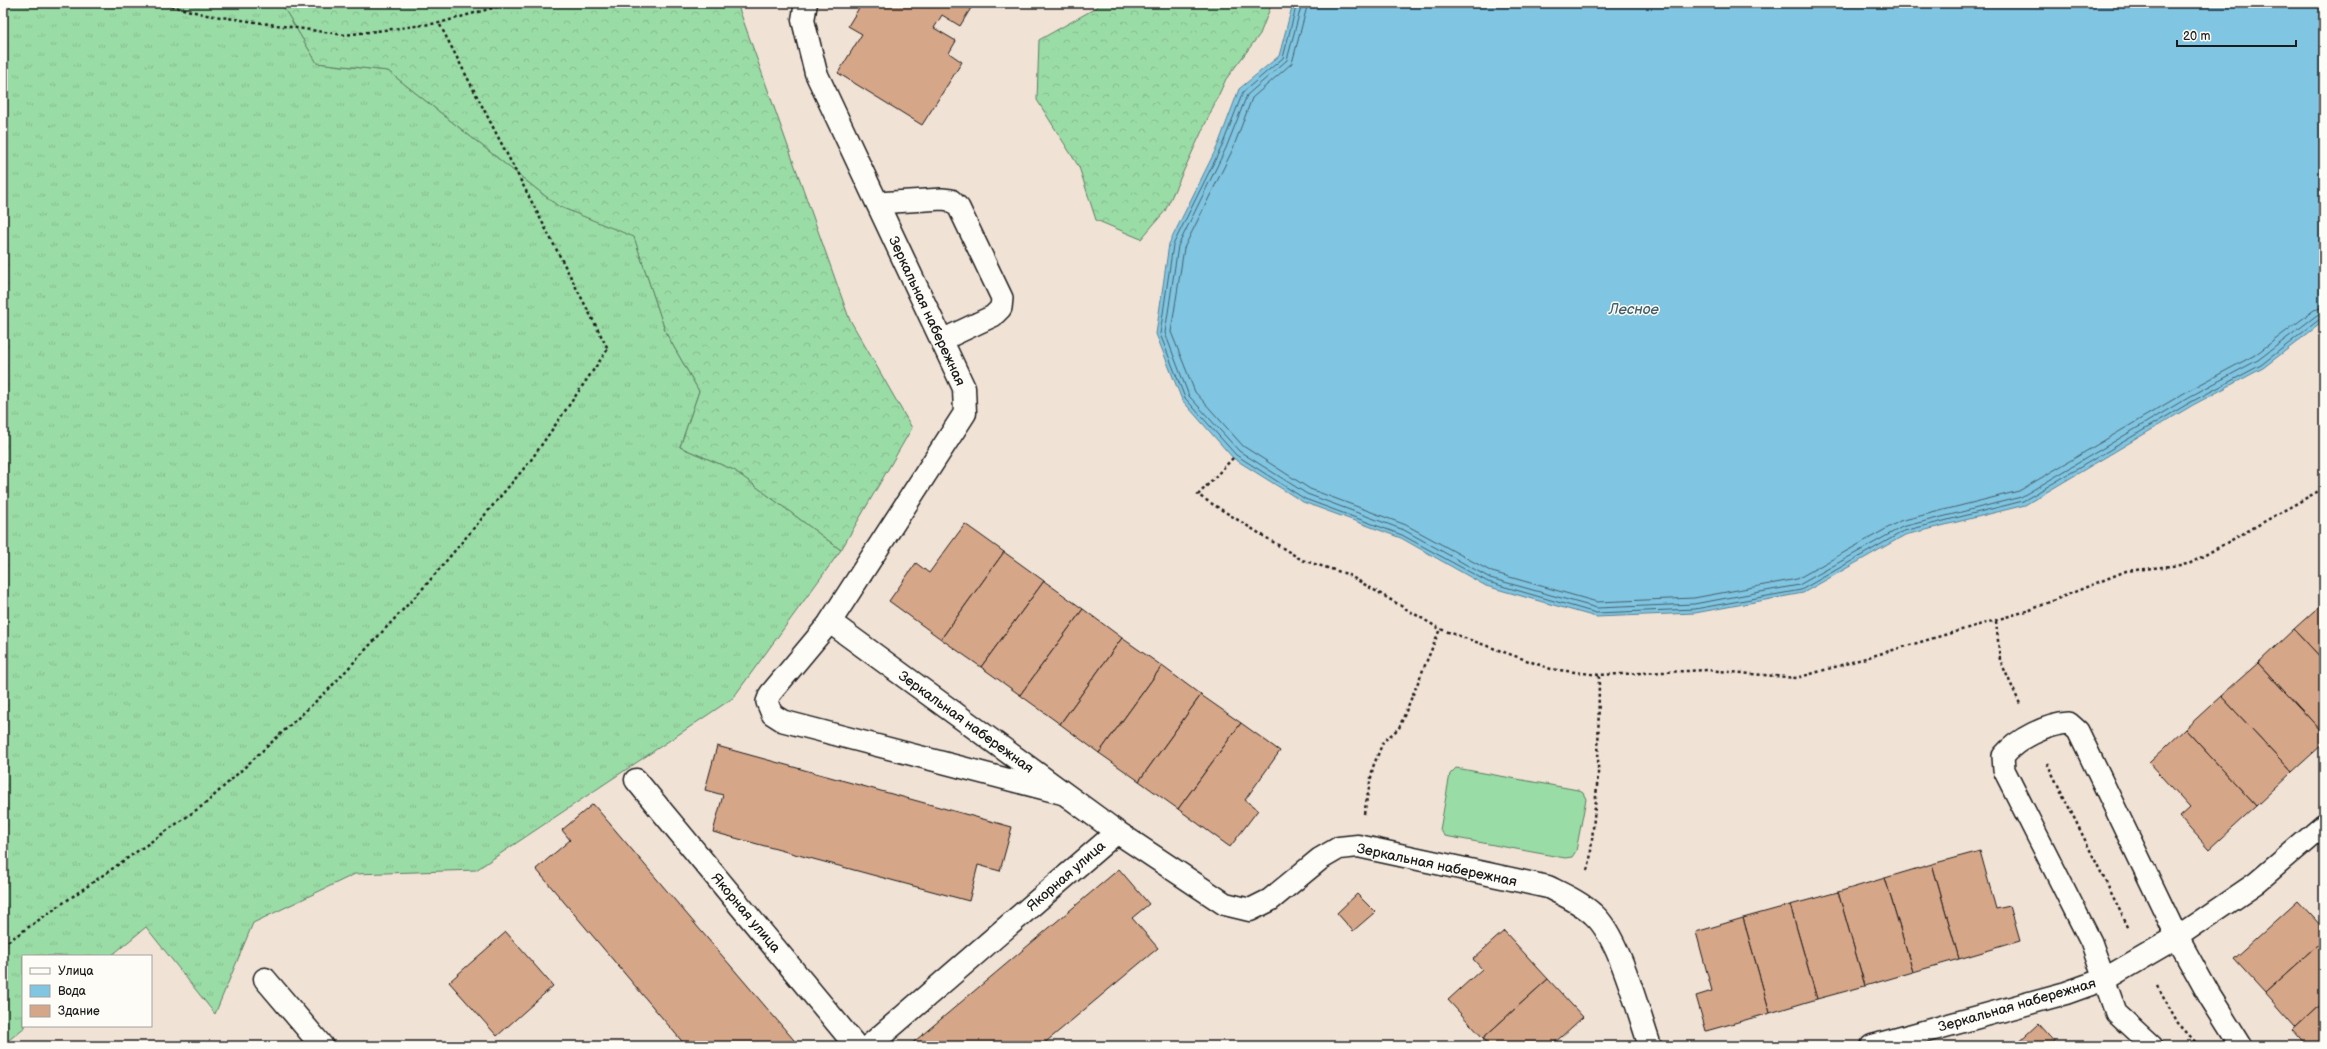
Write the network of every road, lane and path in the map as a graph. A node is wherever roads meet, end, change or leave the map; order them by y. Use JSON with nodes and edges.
{"nodes":[{"id":1,"x":158,"y":3,"type":"edge"},
{"id":2,"x":510,"y":3,"type":"edge"},
{"id":3,"x":806,"y":3,"type":"edge"},
{"id":4,"x":439,"y":23,"type":"junction"},
{"id":5,"x":877,"y":203,"type":"junction"},
{"id":6,"x":942,"y":340,"type":"junction"},
{"id":7,"x":1233,"y":458,"type":"dead end"},
{"id":8,"x":2324,"y":488,"type":"edge"},
{"id":9,"x":1996,"y":621,"type":"junction"},
{"id":10,"x":830,"y":622,"type":"junction"},
{"id":11,"x":1440,"y":630,"type":"junction"},
{"id":12,"x":1599,"y":675,"type":"junction"},
{"id":13,"x":2033,"y":735,"type":"junction"},
{"id":14,"x":636,"y":780,"type":"dead end"},
{"id":15,"x":1064,"y":794,"type":"junction"},
{"id":16,"x":2324,"y":825,"type":"edge"},
{"id":17,"x":1117,"y":832,"type":"junction"},
{"id":18,"x":1358,"y":846,"type":"junction"},
{"id":19,"x":1575,"y":900,"type":"junction"},
{"id":20,"x":2177,"y":937,"type":"junction"},
{"id":21,"x":3,"y":946,"type":"edge"},
{"id":22,"x":2143,"y":958,"type":"junction"},
{"id":23,"x":265,"y":979,"type":"dead end"},
{"id":24,"x":2105,"y":979,"type":"junction"},
{"id":25,"x":322,"y":1046,"type":"edge"},
{"id":26,"x":856,"y":1046,"type":"edge"},
{"id":27,"x":869,"y":1046,"type":"edge"},
{"id":28,"x":1650,"y":1046,"type":"edge"},
{"id":29,"x":1872,"y":1046,"type":"edge"},
{"id":30,"x":2152,"y":1046,"type":"edge"},
{"id":31,"x":2199,"y":1046,"type":"edge"},
{"id":32,"x":2241,"y":1046,"type":"edge"}],
"edges":[{"from":1,"to":4,"type":"path"},
{"from":2,"to":4,"type":"path"},
{"from":3,"to":5,"type":"street","name":"Зеркальная набережная"},
{"from":4,"to":21,"type":"path"},
{"from":5,"to":6,"type":"street","name":"Зеркальная набережная"},
{"from":5,"to":6,"type":"lane"},
{"from":6,"to":10,"type":"street","name":"Зеркальная набережная"},
{"from":7,"to":11,"type":"path"},
{"from":8,"to":9,"type":"path"},
{"from":9,"to":12,"type":"path"},
{"from":9,"to":13,"type":"path"},
{"from":10,"to":15,"type":"street","name":"Зеркальная набережная"},
{"from":10,"to":15,"type":"lane"},
{"from":11,"to":12,"type":"path"},
{"from":11,"to":18,"type":"path"},
{"from":12,"to":19,"type":"path"},
{"from":13,"to":20,"type":"lane"},
{"from":13,"to":22,"type":"path"},
{"from":13,"to":24,"type":"lane"},
{"from":14,"to":26,"type":"street","name":"Якорная улица"},
{"from":15,"to":17,"type":"street","name":"Зеркальная набережная"},
{"from":16,"to":20,"type":"lane"},
{"from":17,"to":18,"type":"street","name":"Зеркальная набережная"},
{"from":17,"to":27,"type":"street","name":"Якорная улица"},
{"from":18,"to":19,"type":"street","name":"Зеркальная набережная"},
{"from":19,"to":28,"type":"street","name":"Зеркальная набережная"},
{"from":20,"to":22,"type":"street","name":"Зеркальная набережная"},
{"from":20,"to":32,"type":"street"},
{"from":22,"to":24,"type":"street","name":"Зеркальная набережная"},
{"from":22,"to":31,"type":"path"},
{"from":23,"to":25,"type":"street"},
{"from":24,"to":29,"type":"street","name":"Зеркальная набережная"},
{"from":24,"to":30,"type":"lane"}]}
